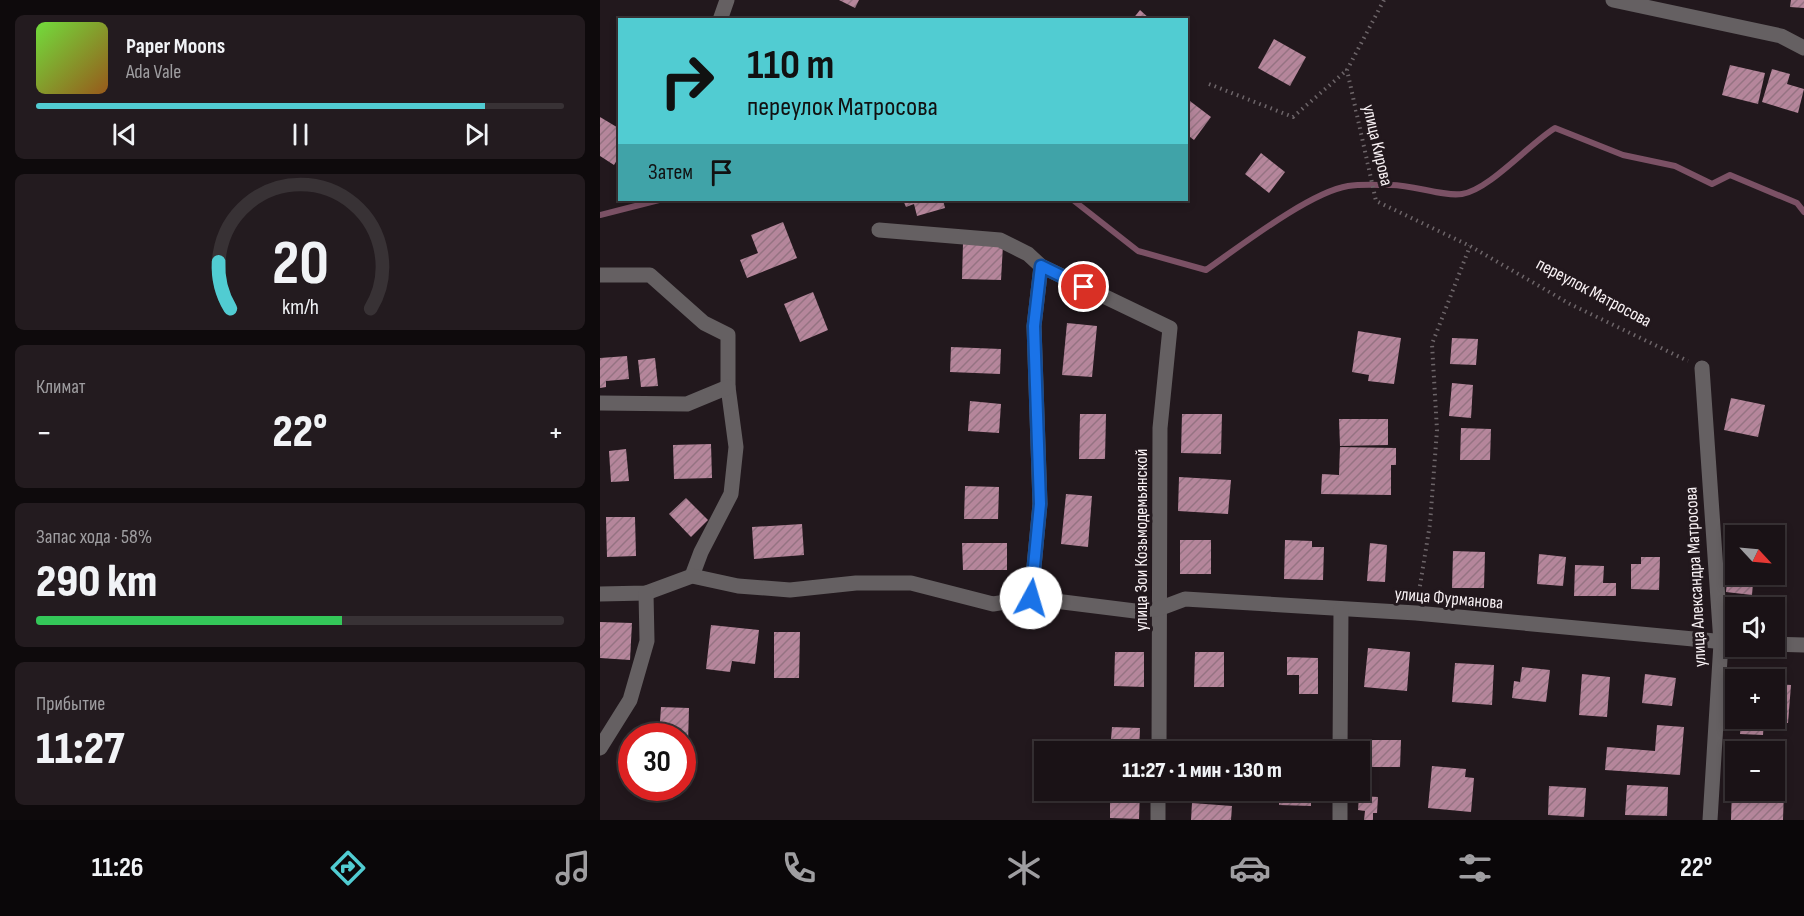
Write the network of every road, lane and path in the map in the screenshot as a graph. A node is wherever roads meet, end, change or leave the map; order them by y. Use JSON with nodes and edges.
{"nodes":[{"id":1,"x":727,"y":0,"type":"edge"},
{"id":2,"x":1384,"y":0,"type":"edge"},
{"id":3,"x":1613,"y":0,"type":"edge"},
{"id":4,"x":1689,"y":0,"type":"edge"},
{"id":5,"x":1685,"y":15,"type":"junction"},
{"id":6,"x":721,"y":18,"type":"edge"},
{"id":7,"x":1804,"y":48,"type":"edge"},
{"id":8,"x":1347,"y":70,"type":"junction"},
{"id":9,"x":1209,"y":84,"type":"dead end"},
{"id":10,"x":879,"y":230,"type":"dead end"},
{"id":11,"x":1470,"y":246,"type":"junction"},
{"id":12,"x":1041,"y":266,"type":"junction"},
{"id":13,"x":600,"y":275,"type":"edge"},
{"id":14,"x":1702,"y":368,"type":"joint"},
{"id":15,"x":728,"y":387,"type":"junction"},
{"id":16,"x":600,"y":403,"type":"edge"},
{"id":17,"x":692,"y":576,"type":"junction"},
{"id":18,"x":646,"y":593,"type":"junction"},
{"id":19,"x":600,"y":594,"type":"edge"},
{"id":20,"x":1031,"y":598,"type":"junction"},
{"id":21,"x":1161,"y":608,"type":"junction"},
{"id":22,"x":1341,"y":609,"type":"junction"},
{"id":23,"x":1725,"y":611,"type":"edge"},
{"id":24,"x":1416,"y":614,"type":"junction"},
{"id":25,"x":1725,"y":643,"type":"edge"},
{"id":26,"x":1785,"y":644,"type":"edge"},
{"id":27,"x":1804,"y":645,"type":"edge"},
{"id":28,"x":1727,"y":657,"type":"edge"},
{"id":29,"x":1159,"y":741,"type":"edge"},
{"id":30,"x":1340,"y":741,"type":"edge"},
{"id":31,"x":600,"y":748,"type":"edge"},
{"id":32,"x":1158,"y":801,"type":"edge"},
{"id":33,"x":1340,"y":801,"type":"edge"},
{"id":34,"x":1158,"y":820,"type":"edge"},
{"id":35,"x":1340,"y":820,"type":"edge"},
{"id":36,"x":1710,"y":820,"type":"edge"}],
"edges":[{"from":1,"to":6,"type":"street"},
{"from":2,"to":8,"type":"path"},
{"from":3,"to":5,"type":"street"},
{"from":4,"to":5,"type":"street"},
{"from":5,"to":7,"type":"street"},
{"from":8,"to":9,"type":"path"},
{"from":8,"to":11,"type":"path","name":"улица Кирова"},
{"from":10,"to":12,"type":"street"},
{"from":11,"to":14,"type":"path","name":"переулок Матросова"},
{"from":11,"to":24,"type":"path"},
{"from":12,"to":20,"type":"street"},
{"from":12,"to":21,"type":"street","name":"улица Зои Козьмодемьянской"},
{"from":13,"to":15,"type":"street"},
{"from":14,"to":23,"type":"street","name":"улица Александра Матросова"},
{"from":15,"to":16,"type":"street"},
{"from":15,"to":17,"type":"street"},
{"from":17,"to":18,"type":"street"},
{"from":17,"to":20,"type":"street","name":"улица Фурманова"},
{"from":18,"to":19,"type":"street"},
{"from":18,"to":31,"type":"street"},
{"from":20,"to":21,"type":"street","name":"улица Фурманова"},
{"from":21,"to":22,"type":"street","name":"улица Фурманова"},
{"from":21,"to":29,"type":"street","name":"улица Зои Козьмодемьянской"},
{"from":22,"to":24,"type":"street","name":"улица Фурманова"},
{"from":22,"to":30,"type":"street"},
{"from":24,"to":25,"type":"street","name":"улица Фурманова"},
{"from":26,"to":27,"type":"street"},
{"from":28,"to":36,"type":"street","name":"улица Александра Матросова"},
{"from":32,"to":34,"type":"street"},
{"from":33,"to":35,"type":"street"}]}
